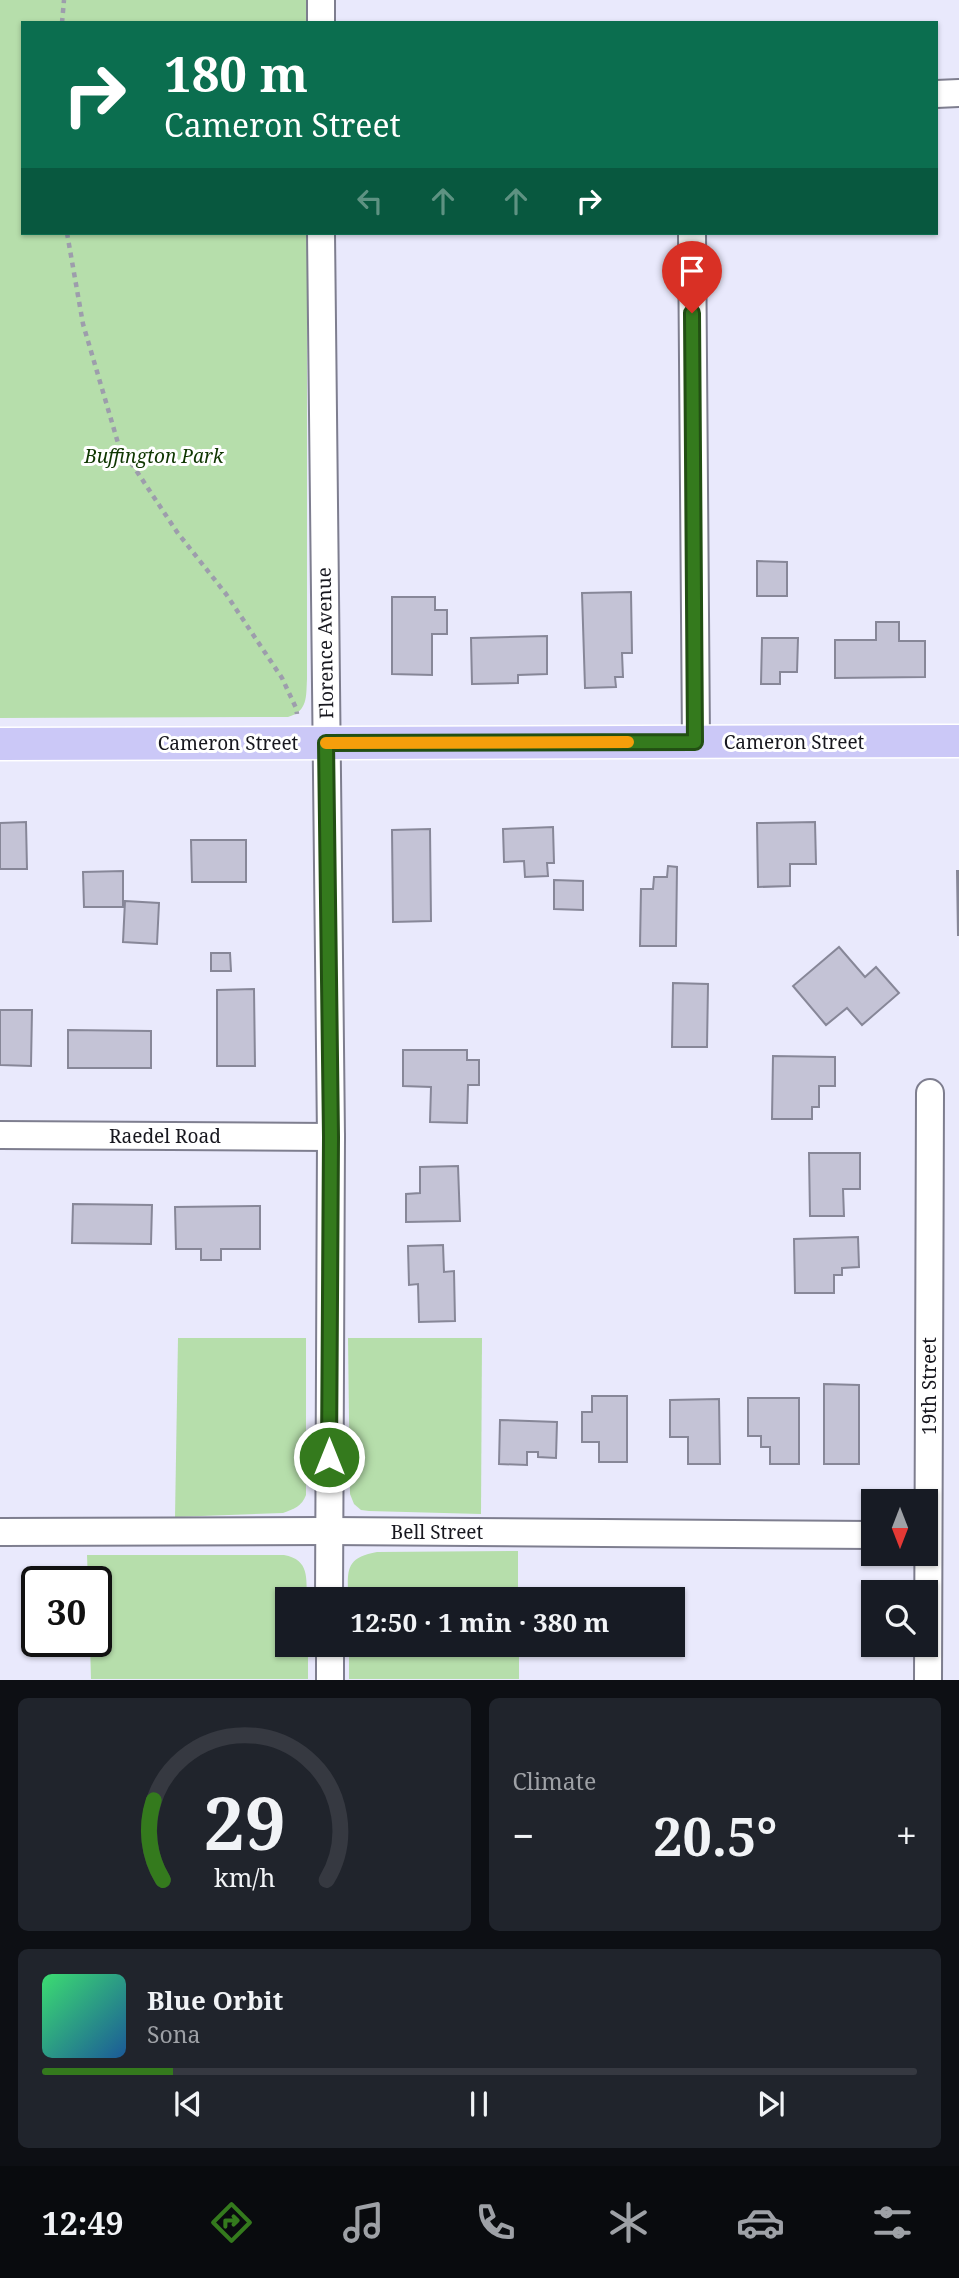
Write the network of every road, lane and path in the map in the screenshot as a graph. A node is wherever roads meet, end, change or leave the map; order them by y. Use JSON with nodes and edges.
{"nodes":[{"id":1,"x":64,"y":0,"type":"edge"},
{"id":2,"x":321,"y":0,"type":"edge"},
{"id":3,"x":62,"y":21,"type":"edge"},
{"id":4,"x":321,"y":21,"type":"edge"},
{"id":5,"x":959,"y":93,"type":"edge"},
{"id":6,"x":938,"y":94,"type":"edge"},
{"id":7,"x":67,"y":235,"type":"edge"},
{"id":8,"x":321,"y":235,"type":"edge"},
{"id":9,"x":692,"y":235,"type":"edge"},
{"id":10,"x":296,"y":714,"type":"dead end"},
{"id":11,"x":959,"y":741,"type":"edge"},
{"id":12,"x":695,"y":742,"type":"junction"},
{"id":13,"x":326,"y":743,"type":"junction"},
{"id":14,"x":0,"y":744,"type":"edge"},
{"id":15,"x":930,"y":1093,"type":"dead end"},
{"id":16,"x":0,"y":1135,"type":"edge"},
{"id":17,"x":331,"y":1137,"type":"junction"},
{"id":18,"x":927,"y":1489,"type":"edge"},
{"id":19,"x":328,"y":1531,"type":"junction"},
{"id":20,"x":0,"y":1532,"type":"edge"},
{"id":21,"x":861,"y":1535,"type":"edge"},
{"id":22,"x":927,"y":1566,"type":"edge"},
{"id":23,"x":329,"y":1587,"type":"edge"},
{"id":24,"x":330,"y":1657,"type":"edge"},
{"id":25,"x":330,"y":1679,"type":"edge"},
{"id":26,"x":928,"y":1679,"type":"edge"}],
"edges":[{"from":1,"to":3,"type":"path"},
{"from":2,"to":4,"type":"street"},
{"from":5,"to":6,"type":"street"},
{"from":7,"to":10,"type":"path"},
{"from":8,"to":13,"type":"street","name":"Florence Avenue"},
{"from":9,"to":12,"type":"street"},
{"from":11,"to":12,"type":"main road","name":"Cameron Street"},
{"from":12,"to":13,"type":"main road","name":"Cameron Street"},
{"from":13,"to":14,"type":"main road","name":"Cameron Street"},
{"from":13,"to":17,"type":"street","name":"Florence Avenue"},
{"from":15,"to":18,"type":"street","name":"19th Street"},
{"from":16,"to":17,"type":"street","name":"Raedel Road"},
{"from":17,"to":19,"type":"street","name":"Florence Avenue"},
{"from":19,"to":20,"type":"street","name":"Bell Street"},
{"from":19,"to":21,"type":"street","name":"Bell Street"},
{"from":19,"to":23,"type":"street","name":"Florence Avenue"},
{"from":22,"to":26,"type":"street","name":"19th Street"},
{"from":24,"to":25,"type":"street"}]}
